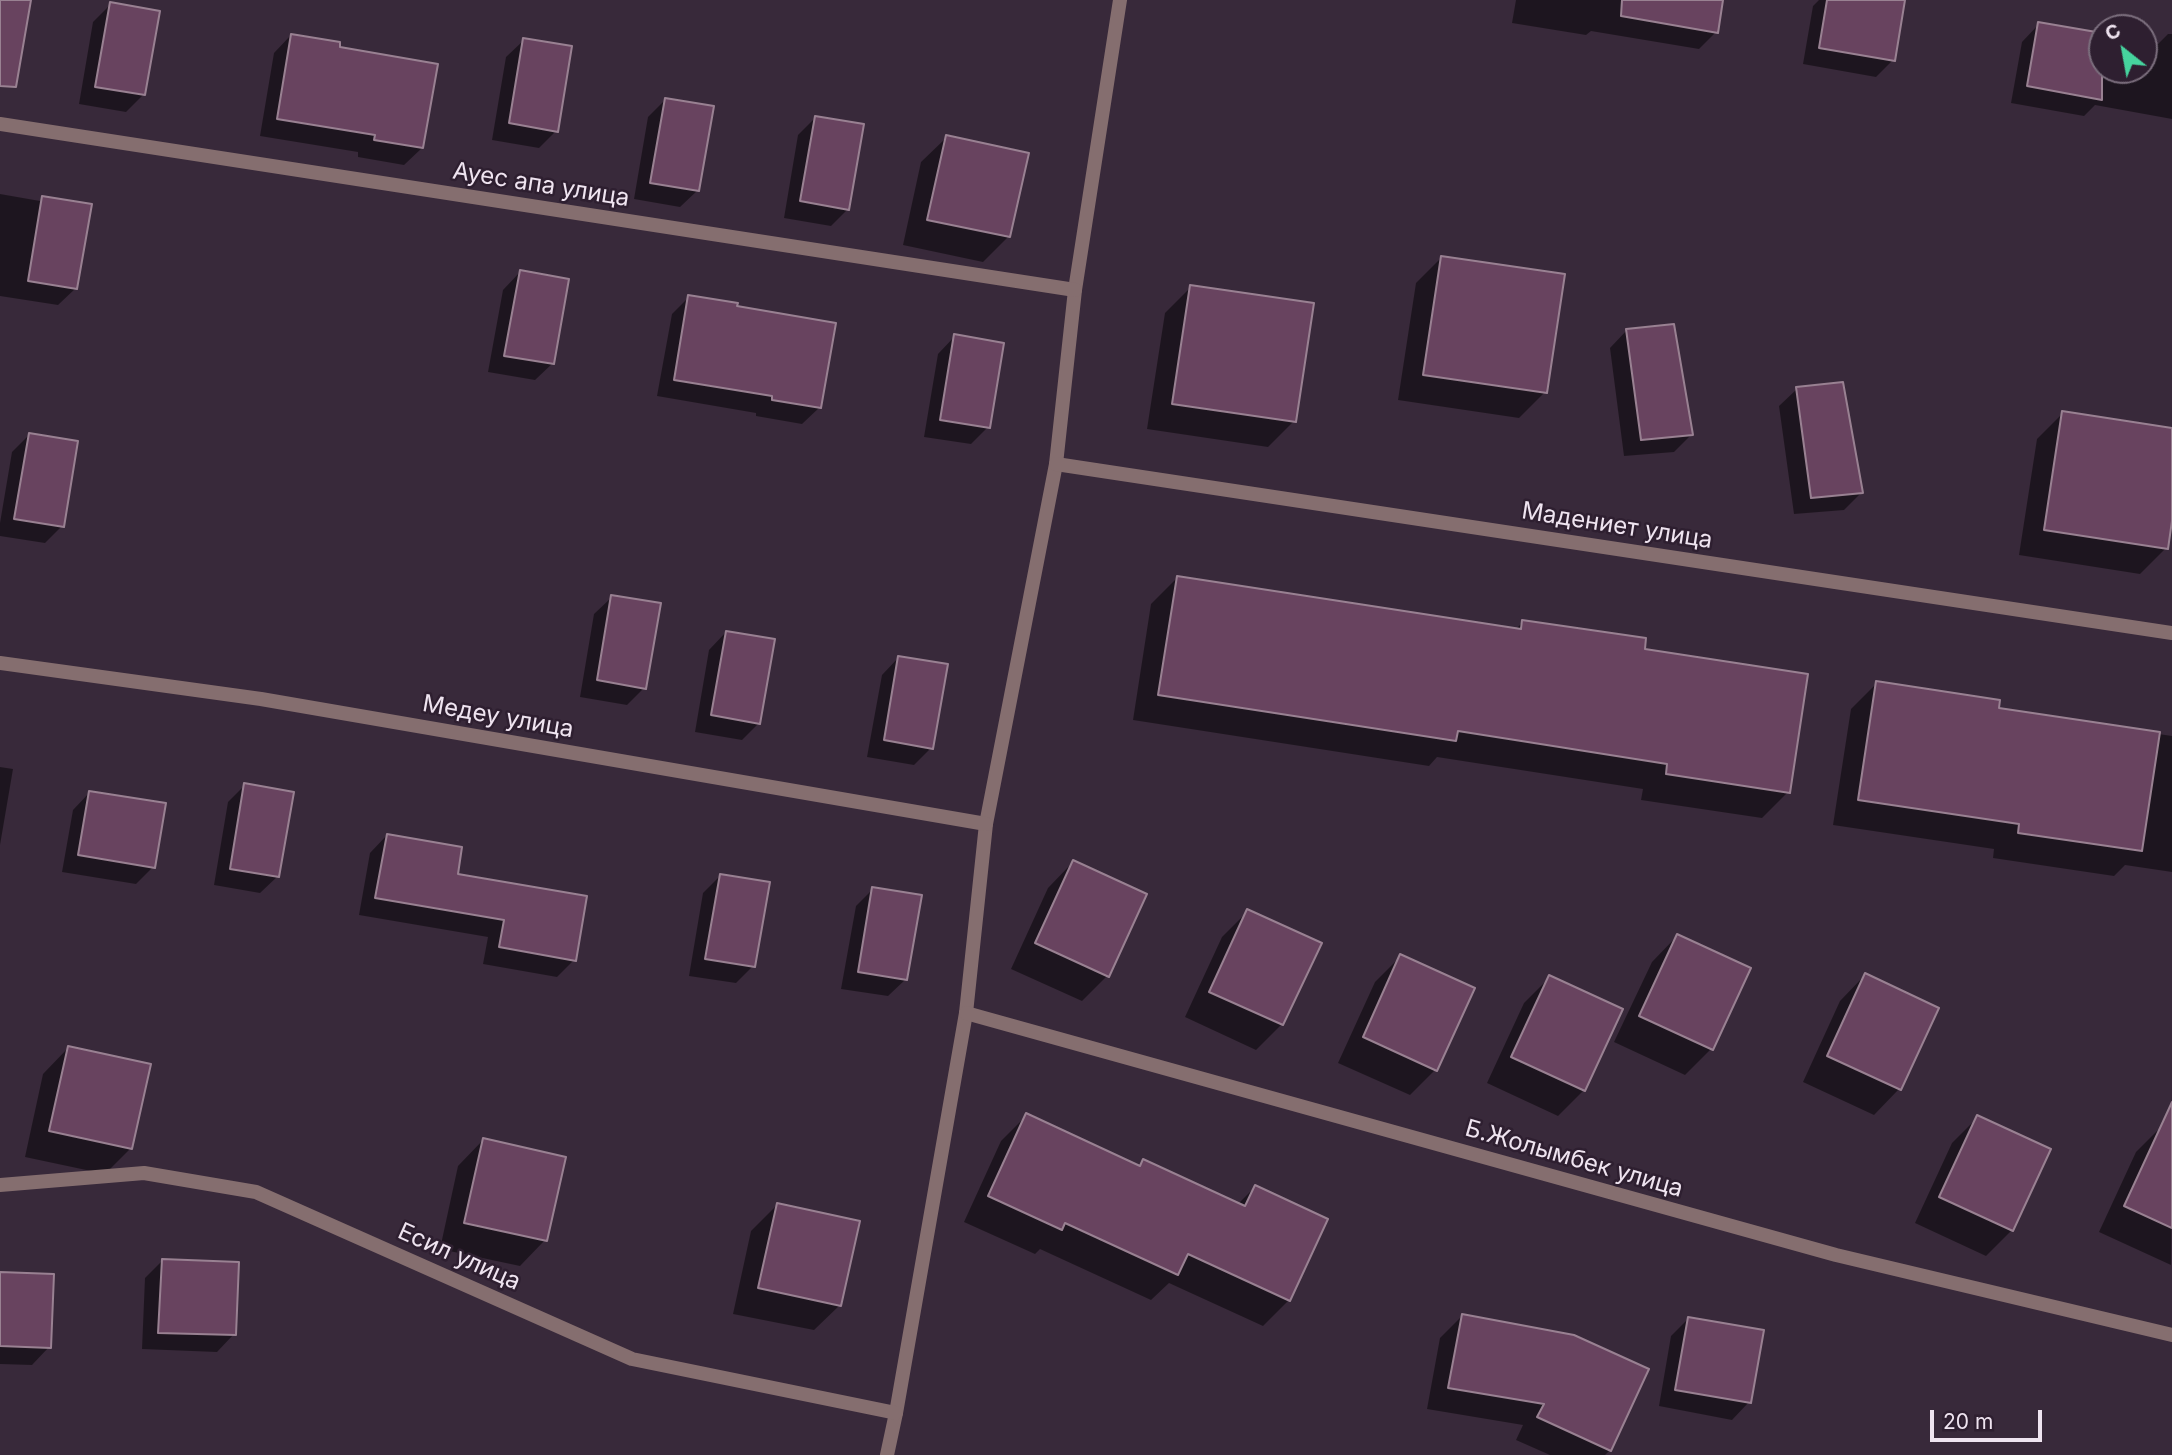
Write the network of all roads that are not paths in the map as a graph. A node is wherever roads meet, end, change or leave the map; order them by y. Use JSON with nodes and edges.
{"nodes":[{"id":1,"x":1120,"y":0,"type":"edge"},
{"id":2,"x":0,"y":124,"type":"edge"},
{"id":3,"x":1075,"y":290,"type":"junction"},
{"id":4,"x":1056,"y":464,"type":"junction"},
{"id":5,"x":2172,"y":633,"type":"edge"},
{"id":6,"x":0,"y":663,"type":"edge"},
{"id":7,"x":986,"y":824,"type":"junction"},
{"id":8,"x":966,"y":1013,"type":"junction"},
{"id":9,"x":0,"y":1185,"type":"edge"},
{"id":10,"x":2172,"y":1335,"type":"edge"},
{"id":11,"x":897,"y":1413,"type":"junction"},
{"id":12,"x":887,"y":1455,"type":"edge"}],
"edges":[{"from":1,"to":3,"type":"street"},
{"from":2,"to":3,"type":"street","name":"Ауес апа улица"},
{"from":3,"to":4,"type":"street"},
{"from":4,"to":5,"type":"street","name":"Мадениет улица"},
{"from":4,"to":7,"type":"street"},
{"from":6,"to":7,"type":"street","name":"Медеу улица"},
{"from":7,"to":8,"type":"street"},
{"from":8,"to":10,"type":"street","name":"Б.Жолымбек улица"},
{"from":8,"to":11,"type":"street"},
{"from":9,"to":11,"type":"street","name":"Есил улица"},
{"from":11,"to":12,"type":"street"}]}
